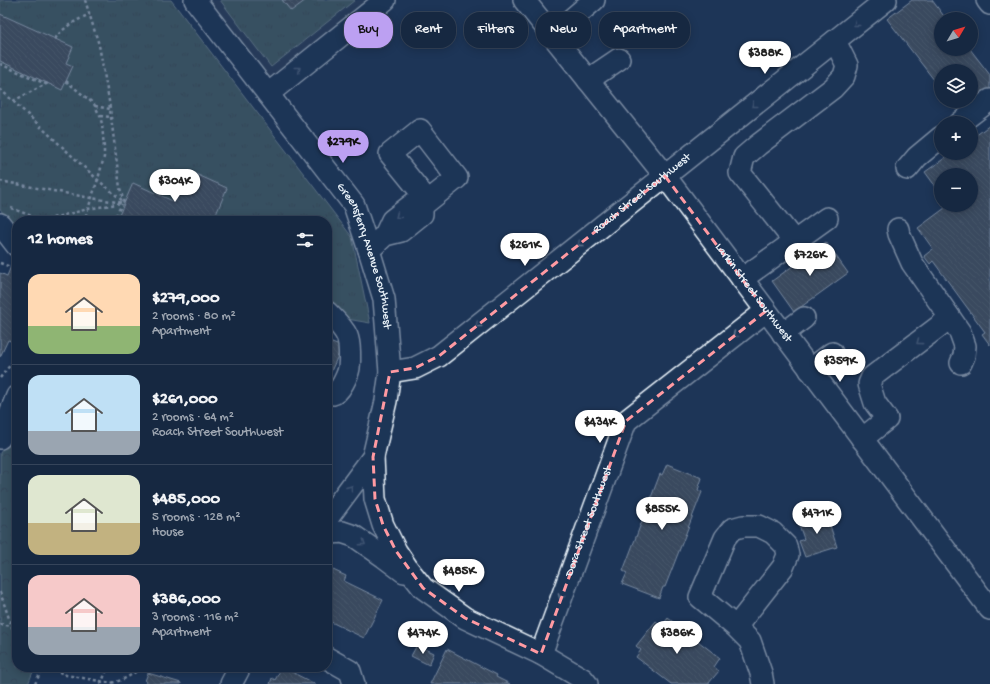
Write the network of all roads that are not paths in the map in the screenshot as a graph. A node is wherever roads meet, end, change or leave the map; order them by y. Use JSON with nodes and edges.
{"nodes":[{"id":1,"x":195,"y":0,"type":"edge"},
{"id":2,"x":385,"y":0,"type":"edge"},
{"id":3,"x":524,"y":0,"type":"edge"},
{"id":4,"x":886,"y":0,"type":"edge"},
{"id":5,"x":987,"y":0,"type":"edge"},
{"id":6,"x":589,"y":2,"type":"edge"},
{"id":7,"x":990,"y":4,"type":"edge"},
{"id":8,"x":578,"y":12,"type":"edge"},
{"id":9,"x":536,"y":15,"type":"edge"},
{"id":10,"x":835,"y":41,"type":"junction"},
{"id":11,"x":563,"y":48,"type":"edge"},
{"id":12,"x":619,"y":59,"type":"dead end"},
{"id":13,"x":588,"y":80,"type":"junction"},
{"id":14,"x":268,"y":94,"type":"junction"},
{"id":15,"x":990,"y":100,"type":"edge"},
{"id":16,"x":969,"y":116,"type":"edge"},
{"id":17,"x":934,"y":143,"type":"edge"},
{"id":18,"x":907,"y":169,"type":"dead end"},
{"id":19,"x":665,"y":176,"type":"junction"},
{"id":20,"x":425,"y":204,"type":"dead end"},
{"id":21,"x":4,"y":215,"type":"edge"},
{"id":22,"x":827,"y":218,"type":"dead end"},
{"id":23,"x":898,"y":229,"type":"dead end"},
{"id":24,"x":12,"y":234,"type":"edge"},
{"id":25,"x":794,"y":241,"type":"junction"},
{"id":26,"x":369,"y":250,"type":"junction"},
{"id":27,"x":742,"y":279,"type":"junction"},
{"id":28,"x":766,"y":311,"type":"junction"},
{"id":29,"x":332,"y":318,"type":"edge"},
{"id":30,"x":804,"y":318,"type":"dead end"},
{"id":31,"x":950,"y":318,"type":"junction"},
{"id":32,"x":783,"y":334,"type":"junction"},
{"id":33,"x":832,"y":353,"type":"dead end"},
{"id":34,"x":960,"y":363,"type":"dead end"},
{"id":35,"x":810,"y":370,"type":"junction"},
{"id":36,"x":390,"y":372,"type":"junction"},
{"id":37,"x":332,"y":394,"type":"edge"},
{"id":38,"x":12,"y":408,"type":"edge"},
{"id":39,"x":0,"y":438,"type":"edge"},
{"id":40,"x":862,"y":439,"type":"junction"},
{"id":41,"x":373,"y":457,"type":"junction"},
{"id":42,"x":332,"y":513,"type":"edge"},
{"id":43,"x":332,"y":534,"type":"edge"},
{"id":44,"x":423,"y":588,"type":"junction"},
{"id":45,"x":990,"y":609,"type":"edge"},
{"id":46,"x":736,"y":627,"type":"junction"},
{"id":47,"x":541,"y":654,"type":"junction"},
{"id":48,"x":332,"y":661,"type":"edge"},
{"id":49,"x":237,"y":672,"type":"edge"},
{"id":50,"x":231,"y":684,"type":"edge"},
{"id":51,"x":354,"y":684,"type":"edge"},
{"id":52,"x":588,"y":684,"type":"edge"},
{"id":53,"x":763,"y":684,"type":"edge"}],
"edges":[{"from":1,"to":14,"type":"street","name":"Greensferry Avenue Southwest"},
{"from":14,"to":2,"type":"street","one_way":true},
{"from":3,"to":9,"type":"street","name":"Larkin Street Southwest"},
{"from":4,"to":10,"type":"street","name":"Roach Street Southwest","one_way":true},
{"from":5,"to":7,"type":"street"},
{"from":6,"to":8,"type":"street"},
{"from":10,"to":19,"type":"street","name":"Roach Street Southwest","one_way":true},
{"from":10,"to":25,"type":"street"},
{"from":11,"to":13,"type":"street","name":"Larkin Street Southwest"},
{"from":12,"to":13,"type":"street"},
{"from":13,"to":19,"type":"street","name":"Larkin Street Southwest"},
{"from":14,"to":26,"type":"street","name":"Greensferry Avenue Southwest"},
{"from":15,"to":16,"type":"street"},
{"from":17,"to":18,"type":"street"},
{"from":19,"to":27,"type":"street","name":"Larkin Street Southwest"},
{"from":19,"to":36,"type":"street","name":"Roach Street Southwest","one_way":true},
{"from":20,"to":26,"type":"street"},
{"from":21,"to":24,"type":"street"},
{"from":22,"to":25,"type":"street"},
{"from":23,"to":31,"type":"street"},
{"from":25,"to":27,"type":"street"},
{"from":26,"to":36,"type":"street","name":"Greensferry Avenue Southwest"},
{"from":27,"to":28,"type":"street","name":"Larkin Street Southwest"},
{"from":28,"to":32,"type":"street","name":"Larkin Street Southwest"},
{"from":28,"to":47,"type":"street","name":"Dora Street Southwest","one_way":true},
{"from":29,"to":37,"type":"street"},
{"from":30,"to":32,"type":"street"},
{"from":31,"to":34,"type":"street"},
{"from":31,"to":40,"type":"street","one_way":true},
{"from":32,"to":35,"type":"street","name":"Larkin Street Southwest"},
{"from":33,"to":35,"type":"street"},
{"from":35,"to":40,"type":"street","name":"Larkin Street Southwest"},
{"from":36,"to":41,"type":"street","name":"Greensferry Avenue Southwest"},
{"from":38,"to":39,"type":"street"},
{"from":40,"to":45,"type":"street","name":"Larkin Street Southwest"},
{"from":42,"to":41,"type":"street","one_way":true},
{"from":41,"to":44,"type":"street"},
{"from":43,"to":44,"type":"street","one_way":true},
{"from":44,"to":47,"type":"street"},
{"from":46,"to":46,"type":"street"},
{"from":46,"to":53,"type":"street"},
{"from":47,"to":52,"type":"street"},
{"from":48,"to":51,"type":"street"},
{"from":49,"to":50,"type":"street"}]}
